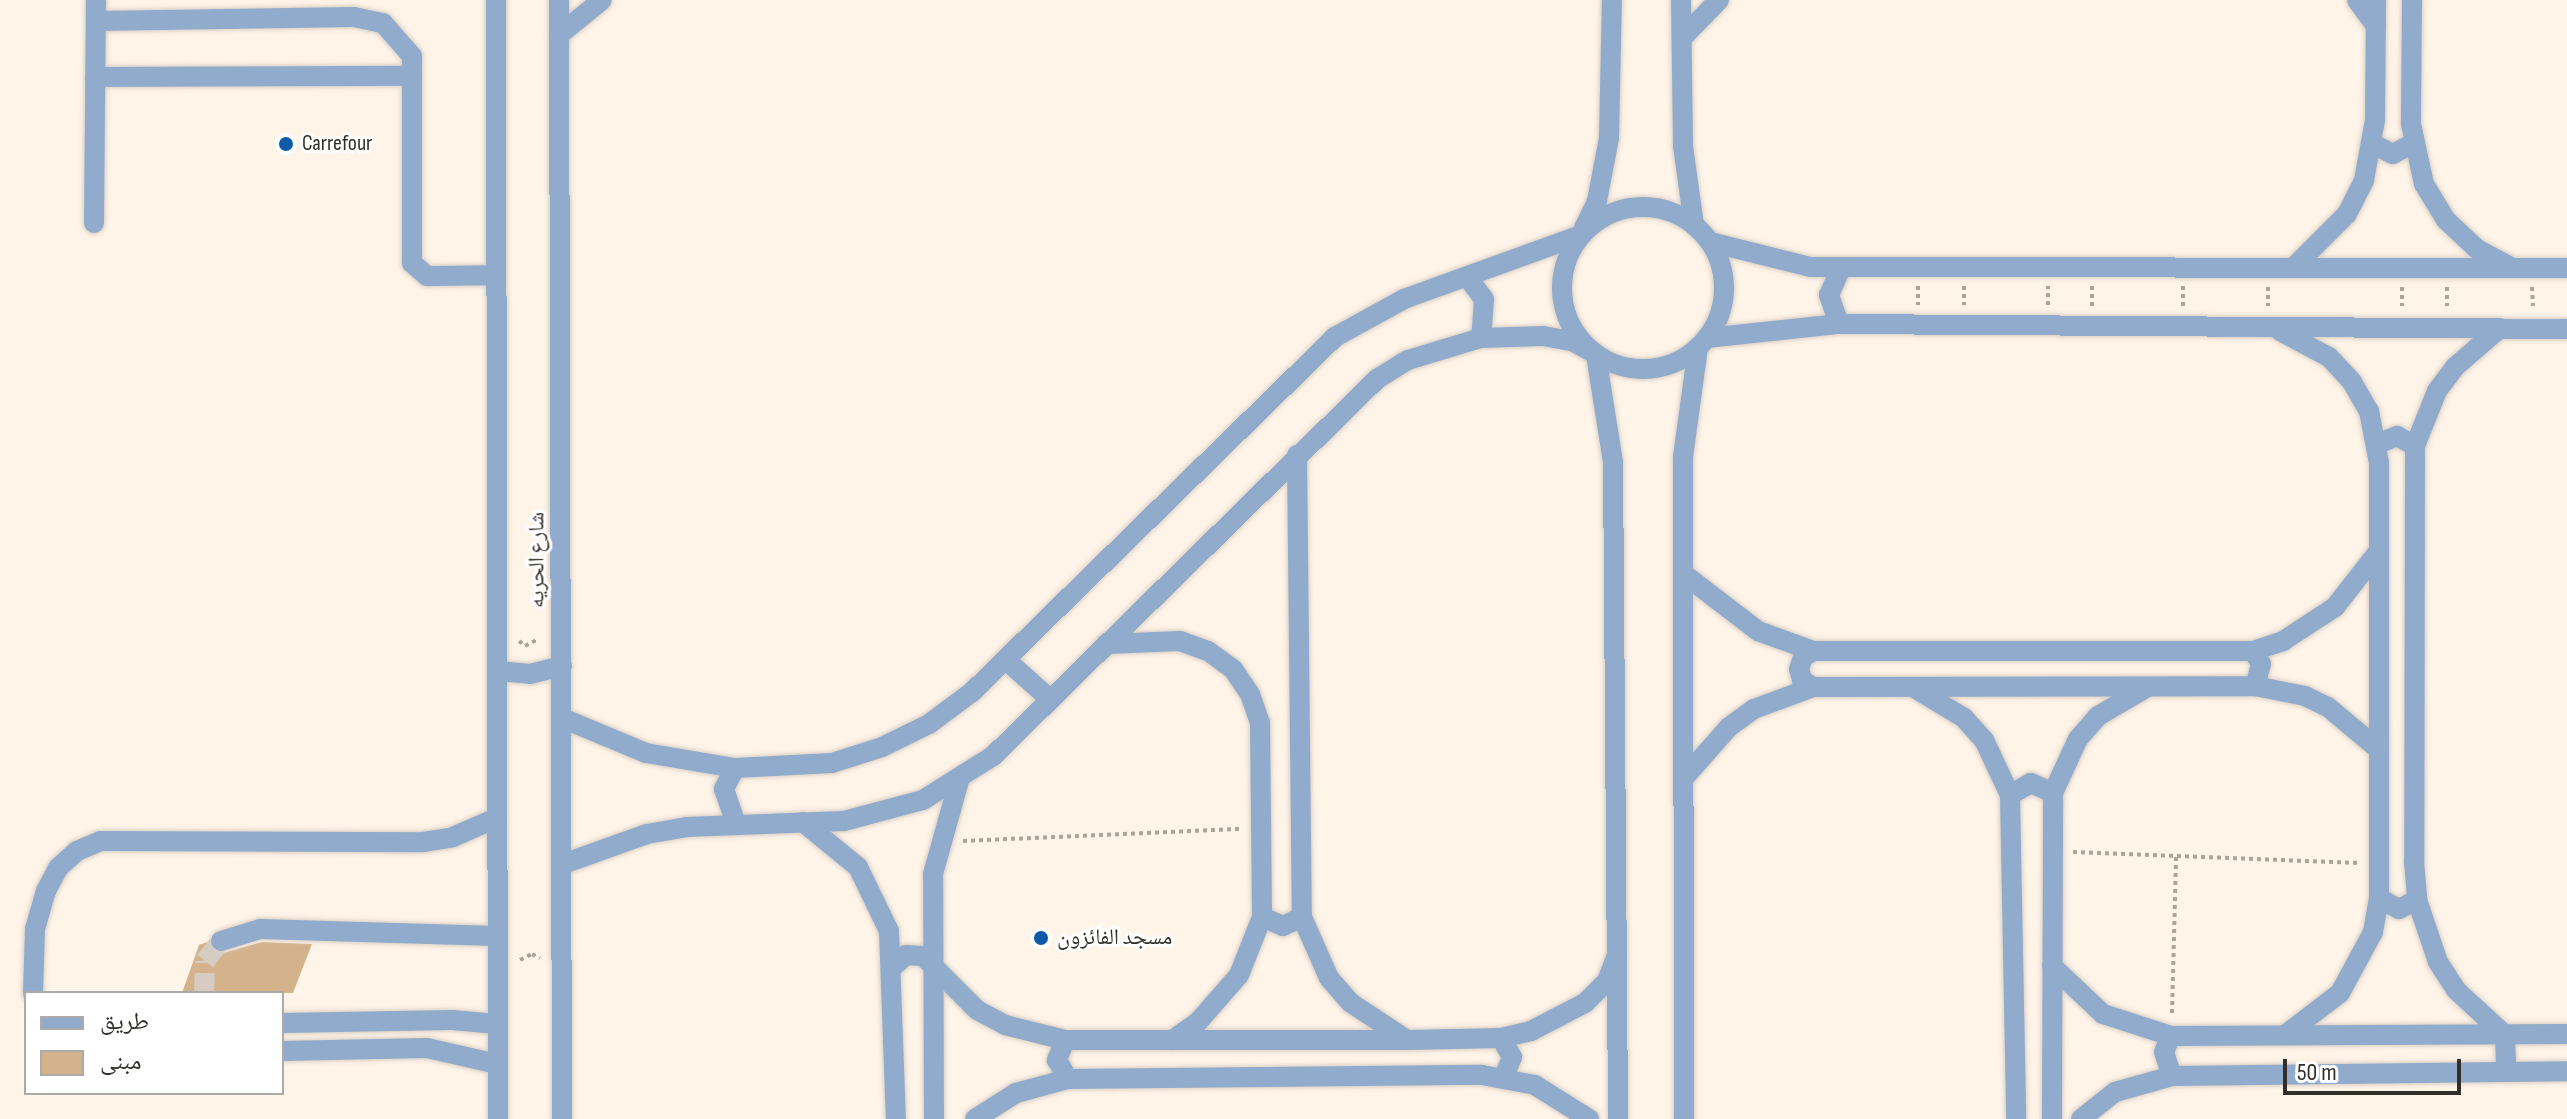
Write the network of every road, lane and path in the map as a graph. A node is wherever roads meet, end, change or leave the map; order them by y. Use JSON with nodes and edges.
{"nodes":[{"id":1,"x":559,"y":0,"type":"edge"},
{"id":2,"x":602,"y":0,"type":"edge"},
{"id":3,"x":1681,"y":0,"type":"edge"},
{"id":4,"x":1719,"y":0,"type":"edge"},
{"id":5,"x":2357,"y":0,"type":"edge"},
{"id":6,"x":2376,"y":0,"type":"edge"},
{"id":7,"x":2412,"y":0,"type":"edge"},
{"id":8,"x":495,"y":1,"type":"edge"},
{"id":9,"x":1611,"y":1,"type":"edge"},
{"id":10,"x":96,"y":10,"type":"edge"},
{"id":11,"x":2376,"y":26,"type":"junction"},
{"id":12,"x":559,"y":35,"type":"junction"},
{"id":13,"x":1682,"y":38,"type":"junction"},
{"id":14,"x":412,"y":76,"type":"junction"},
{"id":15,"x":95,"y":77,"type":"junction"},
{"id":16,"x":2373,"y":144,"type":"junction"},
{"id":17,"x":2412,"y":144,"type":"junction"},
{"id":18,"x":94,"y":223,"type":"dead end"},
{"id":19,"x":1694,"y":225,"type":"junction"},
{"id":20,"x":1581,"y":234,"type":"junction"},
{"id":21,"x":1710,"y":242,"type":"junction"},
{"id":22,"x":1841,"y":268,"type":"junction"},
{"id":23,"x":1917,"y":268,"type":"junction"},
{"id":24,"x":1963,"y":268,"type":"junction"},
{"id":25,"x":2048,"y":268,"type":"junction"},
{"id":26,"x":2093,"y":268,"type":"junction"},
{"id":27,"x":2183,"y":268,"type":"junction"},
{"id":28,"x":2268,"y":268,"type":"junction"},
{"id":29,"x":2293,"y":268,"type":"junction"},
{"id":30,"x":2402,"y":268,"type":"junction"},
{"id":31,"x":2567,"y":268,"type":"edge"},
{"id":32,"x":2447,"y":269,"type":"junction"},
{"id":33,"x":2523,"y":269,"type":"junction"},
{"id":34,"x":496,"y":275,"type":"junction"},
{"id":35,"x":1468,"y":278,"type":"junction"},
{"id":36,"x":1839,"y":324,"type":"junction"},
{"id":37,"x":1918,"y":324,"type":"junction"},
{"id":38,"x":1965,"y":325,"type":"junction"},
{"id":39,"x":2047,"y":325,"type":"junction"},
{"id":40,"x":2092,"y":326,"type":"junction"},
{"id":41,"x":2183,"y":327,"type":"junction"},
{"id":42,"x":2268,"y":327,"type":"junction"},
{"id":43,"x":2402,"y":328,"type":"junction"},
{"id":44,"x":2447,"y":328,"type":"junction"},
{"id":45,"x":2500,"y":328,"type":"junction"},
{"id":46,"x":2534,"y":329,"type":"junction"},
{"id":47,"x":2567,"y":329,"type":"edge"},
{"id":48,"x":1481,"y":338,"type":"junction"},
{"id":49,"x":1702,"y":342,"type":"junction"},
{"id":50,"x":1595,"y":354,"type":"junction"},
{"id":51,"x":2378,"y":444,"type":"junction"},
{"id":52,"x":2415,"y":446,"type":"junction"},
{"id":53,"x":1297,"y":455,"type":"junction"},
{"id":54,"x":2378,"y":552,"type":"junction"},
{"id":55,"x":1685,"y":575,"type":"junction"},
{"id":56,"x":1106,"y":644,"type":"junction"},
{"id":57,"x":1813,"y":651,"type":"junction"},
{"id":58,"x":2253,"y":651,"type":"junction"},
{"id":59,"x":1006,"y":660,"type":"junction"},
{"id":60,"x":562,"y":666,"type":"junction"},
{"id":61,"x":497,"y":671,"type":"junction"},
{"id":62,"x":2151,"y":686,"type":"junction"},
{"id":63,"x":2255,"y":686,"type":"junction"},
{"id":64,"x":1813,"y":687,"type":"junction"},
{"id":65,"x":1912,"y":687,"type":"junction"},
{"id":66,"x":1050,"y":699,"type":"junction"},
{"id":67,"x":562,"y":718,"type":"junction"},
{"id":68,"x":2378,"y":749,"type":"junction"},
{"id":69,"x":735,"y":768,"type":"junction"},
{"id":70,"x":1684,"y":778,"type":"junction"},
{"id":71,"x":959,"y":781,"type":"junction"},
{"id":72,"x":2053,"y":793,"type":"junction"},
{"id":73,"x":2010,"y":795,"type":"junction"},
{"id":74,"x":496,"y":818,"type":"junction"},
{"id":75,"x":803,"y":822,"type":"junction"},
{"id":76,"x":736,"y":823,"type":"junction"},
{"id":77,"x":1264,"y":828,"type":"junction"},
{"id":78,"x":939,"y":842,"type":"junction"},
{"id":79,"x":2050,"y":851,"type":"junction"},
{"id":80,"x":2176,"y":856,"type":"junction"},
{"id":81,"x":2379,"y":863,"type":"junction"},
{"id":82,"x":563,"y":864,"type":"junction"},
{"id":83,"x":2379,"y":898,"type":"junction"},
{"id":84,"x":2417,"y":900,"type":"junction"},
{"id":85,"x":1262,"y":917,"type":"junction"},
{"id":86,"x":1302,"y":917,"type":"junction"},
{"id":87,"x":497,"y":936,"type":"junction"},
{"id":88,"x":221,"y":941,"type":"dead end"},
{"id":89,"x":1616,"y":958,"type":"junction"},
{"id":90,"x":543,"y":961,"type":"dead end"},
{"id":91,"x":932,"y":964,"type":"junction"},
{"id":92,"x":894,"y":966,"type":"junction"},
{"id":93,"x":2052,"y":966,"type":"junction"},
{"id":94,"x":520,"y":974,"type":"dead end"},
{"id":95,"x":33,"y":991,"type":"edge"},
{"id":96,"x":284,"y":1023,"type":"edge"},
{"id":97,"x":497,"y":1024,"type":"junction"},
{"id":98,"x":2567,"y":1034,"type":"edge"},
{"id":99,"x":2285,"y":1035,"type":"junction"},
{"id":100,"x":2505,"y":1035,"type":"junction"},
{"id":101,"x":2171,"y":1036,"type":"junction"},
{"id":102,"x":1501,"y":1038,"type":"junction"},
{"id":103,"x":1065,"y":1040,"type":"junction"},
{"id":104,"x":1172,"y":1040,"type":"junction"},
{"id":105,"x":1407,"y":1040,"type":"junction"},
{"id":106,"x":284,"y":1051,"type":"edge"},
{"id":107,"x":497,"y":1064,"type":"junction"},
{"id":108,"x":2567,"y":1071,"type":"edge"},
{"id":109,"x":2506,"y":1072,"type":"junction"},
{"id":110,"x":2172,"y":1076,"type":"junction"},
{"id":111,"x":1504,"y":1077,"type":"junction"},
{"id":112,"x":1068,"y":1079,"type":"junction"},
{"id":113,"x":498,"y":1119,"type":"edge"},
{"id":114,"x":562,"y":1119,"type":"edge"},
{"id":115,"x":896,"y":1119,"type":"edge"},
{"id":116,"x":934,"y":1119,"type":"edge"},
{"id":117,"x":975,"y":1119,"type":"edge"},
{"id":118,"x":1589,"y":1119,"type":"edge"},
{"id":119,"x":1618,"y":1119,"type":"edge"},
{"id":120,"x":1684,"y":1119,"type":"edge"},
{"id":121,"x":2016,"y":1119,"type":"edge"},
{"id":122,"x":2052,"y":1119,"type":"edge"},
{"id":123,"x":2081,"y":1119,"type":"edge"}],
"edges":[{"from":1,"to":12,"type":"street","name":"شارع الحريه"},
{"from":2,"to":12,"type":"street"},
{"from":3,"to":13,"type":"street"},
{"from":4,"to":13,"type":"street"},
{"from":5,"to":11,"type":"street"},
{"from":6,"to":11,"type":"street"},
{"from":7,"to":17,"type":"street"},
{"from":8,"to":34,"type":"street","name":"شارع الحريه"},
{"from":9,"to":20,"type":"street"},
{"from":10,"to":14,"type":"street"},
{"from":10,"to":15,"type":"street"},
{"from":11,"to":16,"type":"street"},
{"from":12,"to":60,"type":"street","name":"شارع الحريه"},
{"from":13,"to":19,"type":"street"},
{"from":14,"to":15,"type":"street"},
{"from":14,"to":34,"type":"street"},
{"from":15,"to":18,"type":"street"},
{"from":16,"to":17,"type":"street"},
{"from":16,"to":29,"type":"street"},
{"from":17,"to":33,"type":"street"},
{"from":19,"to":20,"type":"street"},
{"from":19,"to":21,"type":"street"},
{"from":20,"to":35,"type":"street"},
{"from":20,"to":50,"type":"street"},
{"from":21,"to":22,"type":"street"},
{"from":21,"to":49,"type":"street"},
{"from":22,"to":23,"type":"street"},
{"from":22,"to":36,"type":"street"},
{"from":23,"to":24,"type":"street"},
{"from":23,"to":37,"type":"path"},
{"from":24,"to":25,"type":"street"},
{"from":24,"to":38,"type":"path"},
{"from":25,"to":26,"type":"street"},
{"from":25,"to":39,"type":"path"},
{"from":26,"to":27,"type":"street"},
{"from":26,"to":40,"type":"path"},
{"from":27,"to":28,"type":"street"},
{"from":27,"to":41,"type":"path"},
{"from":28,"to":29,"type":"street"},
{"from":28,"to":42,"type":"path"},
{"from":29,"to":30,"type":"street"},
{"from":30,"to":32,"type":"street"},
{"from":30,"to":43,"type":"path"},
{"from":31,"to":33,"type":"street"},
{"from":32,"to":33,"type":"street"},
{"from":32,"to":44,"type":"path"},
{"from":33,"to":46,"type":"path"},
{"from":34,"to":61,"type":"street","name":"شارع الحريه"},
{"from":35,"to":48,"type":"street"},
{"from":35,"to":59,"type":"street"},
{"from":36,"to":37,"type":"street"},
{"from":36,"to":49,"type":"street"},
{"from":37,"to":38,"type":"street"},
{"from":38,"to":39,"type":"street"},
{"from":39,"to":40,"type":"street"},
{"from":40,"to":41,"type":"street"},
{"from":41,"to":42,"type":"street"},
{"from":42,"to":43,"type":"street"},
{"from":42,"to":51,"type":"street"},
{"from":43,"to":44,"type":"street"},
{"from":44,"to":45,"type":"street"},
{"from":45,"to":46,"type":"street"},
{"from":45,"to":52,"type":"street"},
{"from":46,"to":47,"type":"street"},
{"from":48,"to":50,"type":"street"},
{"from":48,"to":53,"type":"street"},
{"from":49,"to":50,"type":"street"},
{"from":49,"to":55,"type":"street"},
{"from":50,"to":89,"type":"street"},
{"from":51,"to":52,"type":"street"},
{"from":51,"to":54,"type":"street"},
{"from":52,"to":84,"type":"street"},
{"from":53,"to":56,"type":"street"},
{"from":53,"to":86,"type":"street"},
{"from":54,"to":58,"type":"street"},
{"from":54,"to":68,"type":"street"},
{"from":55,"to":57,"type":"street"},
{"from":55,"to":70,"type":"street"},
{"from":56,"to":66,"type":"street"},
{"from":56,"to":77,"type":"street"},
{"from":57,"to":58,"type":"street"},
{"from":57,"to":64,"type":"street"},
{"from":58,"to":63,"type":"street"},
{"from":59,"to":66,"type":"street"},
{"from":59,"to":69,"type":"street"},
{"from":60,"to":61,"type":"street"},
{"from":60,"to":67,"type":"street","name":"شارع الحريه"},
{"from":61,"to":74,"type":"street","name":"شارع الحريه"},
{"from":62,"to":63,"type":"street"},
{"from":62,"to":65,"type":"street"},
{"from":62,"to":72,"type":"street"},
{"from":63,"to":68,"type":"street"},
{"from":64,"to":65,"type":"street"},
{"from":64,"to":70,"type":"street"},
{"from":65,"to":73,"type":"street"},
{"from":66,"to":71,"type":"street"},
{"from":67,"to":69,"type":"street"},
{"from":67,"to":82,"type":"street","name":"شارع الحريه"},
{"from":68,"to":81,"type":"street"},
{"from":69,"to":76,"type":"street"},
{"from":70,"to":120,"type":"street"},
{"from":71,"to":75,"type":"street"},
{"from":71,"to":78,"type":"street"},
{"from":72,"to":73,"type":"street"},
{"from":72,"to":79,"type":"street"},
{"from":73,"to":121,"type":"street"},
{"from":74,"to":87,"type":"street","name":"شارع الحريه"},
{"from":74,"to":95,"type":"street"},
{"from":75,"to":76,"type":"street"},
{"from":75,"to":92,"type":"street"},
{"from":76,"to":82,"type":"street"},
{"from":77,"to":78,"type":"path"},
{"from":77,"to":85,"type":"street"},
{"from":78,"to":91,"type":"street"},
{"from":79,"to":80,"type":"path"},
{"from":79,"to":93,"type":"street"},
{"from":80,"to":81,"type":"path"},
{"from":80,"to":101,"type":"path"},
{"from":81,"to":83,"type":"street"},
{"from":82,"to":114,"type":"street","name":"شارع الحريه"},
{"from":83,"to":84,"type":"street"},
{"from":83,"to":99,"type":"street"},
{"from":84,"to":100,"type":"street"},
{"from":85,"to":86,"type":"street"},
{"from":85,"to":104,"type":"street"},
{"from":86,"to":105,"type":"street"},
{"from":87,"to":88,"type":"street"},
{"from":87,"to":97,"type":"street","name":"شارع الحريه"},
{"from":89,"to":102,"type":"street"},
{"from":89,"to":119,"type":"street"},
{"from":90,"to":94,"type":"path"},
{"from":91,"to":92,"type":"street"},
{"from":91,"to":103,"type":"street"},
{"from":91,"to":116,"type":"street"},
{"from":92,"to":115,"type":"street"},
{"from":93,"to":101,"type":"street"},
{"from":93,"to":122,"type":"street"},
{"from":96,"to":97,"type":"street"},
{"from":97,"to":107,"type":"street","name":"شارع الحريه"},
{"from":98,"to":100,"type":"street"},
{"from":99,"to":100,"type":"street"},
{"from":99,"to":101,"type":"street"},
{"from":100,"to":109,"type":"street"},
{"from":101,"to":110,"type":"street"},
{"from":102,"to":105,"type":"street"},
{"from":102,"to":111,"type":"street"},
{"from":103,"to":104,"type":"street"},
{"from":103,"to":112,"type":"street"},
{"from":104,"to":105,"type":"street"},
{"from":106,"to":107,"type":"street"},
{"from":107,"to":113,"type":"street","name":"شارع الحريه"},
{"from":108,"to":109,"type":"street"},
{"from":109,"to":110,"type":"street"},
{"from":110,"to":123,"type":"street"},
{"from":111,"to":112,"type":"street"},
{"from":111,"to":118,"type":"street"},
{"from":112,"to":117,"type":"street"}]}
